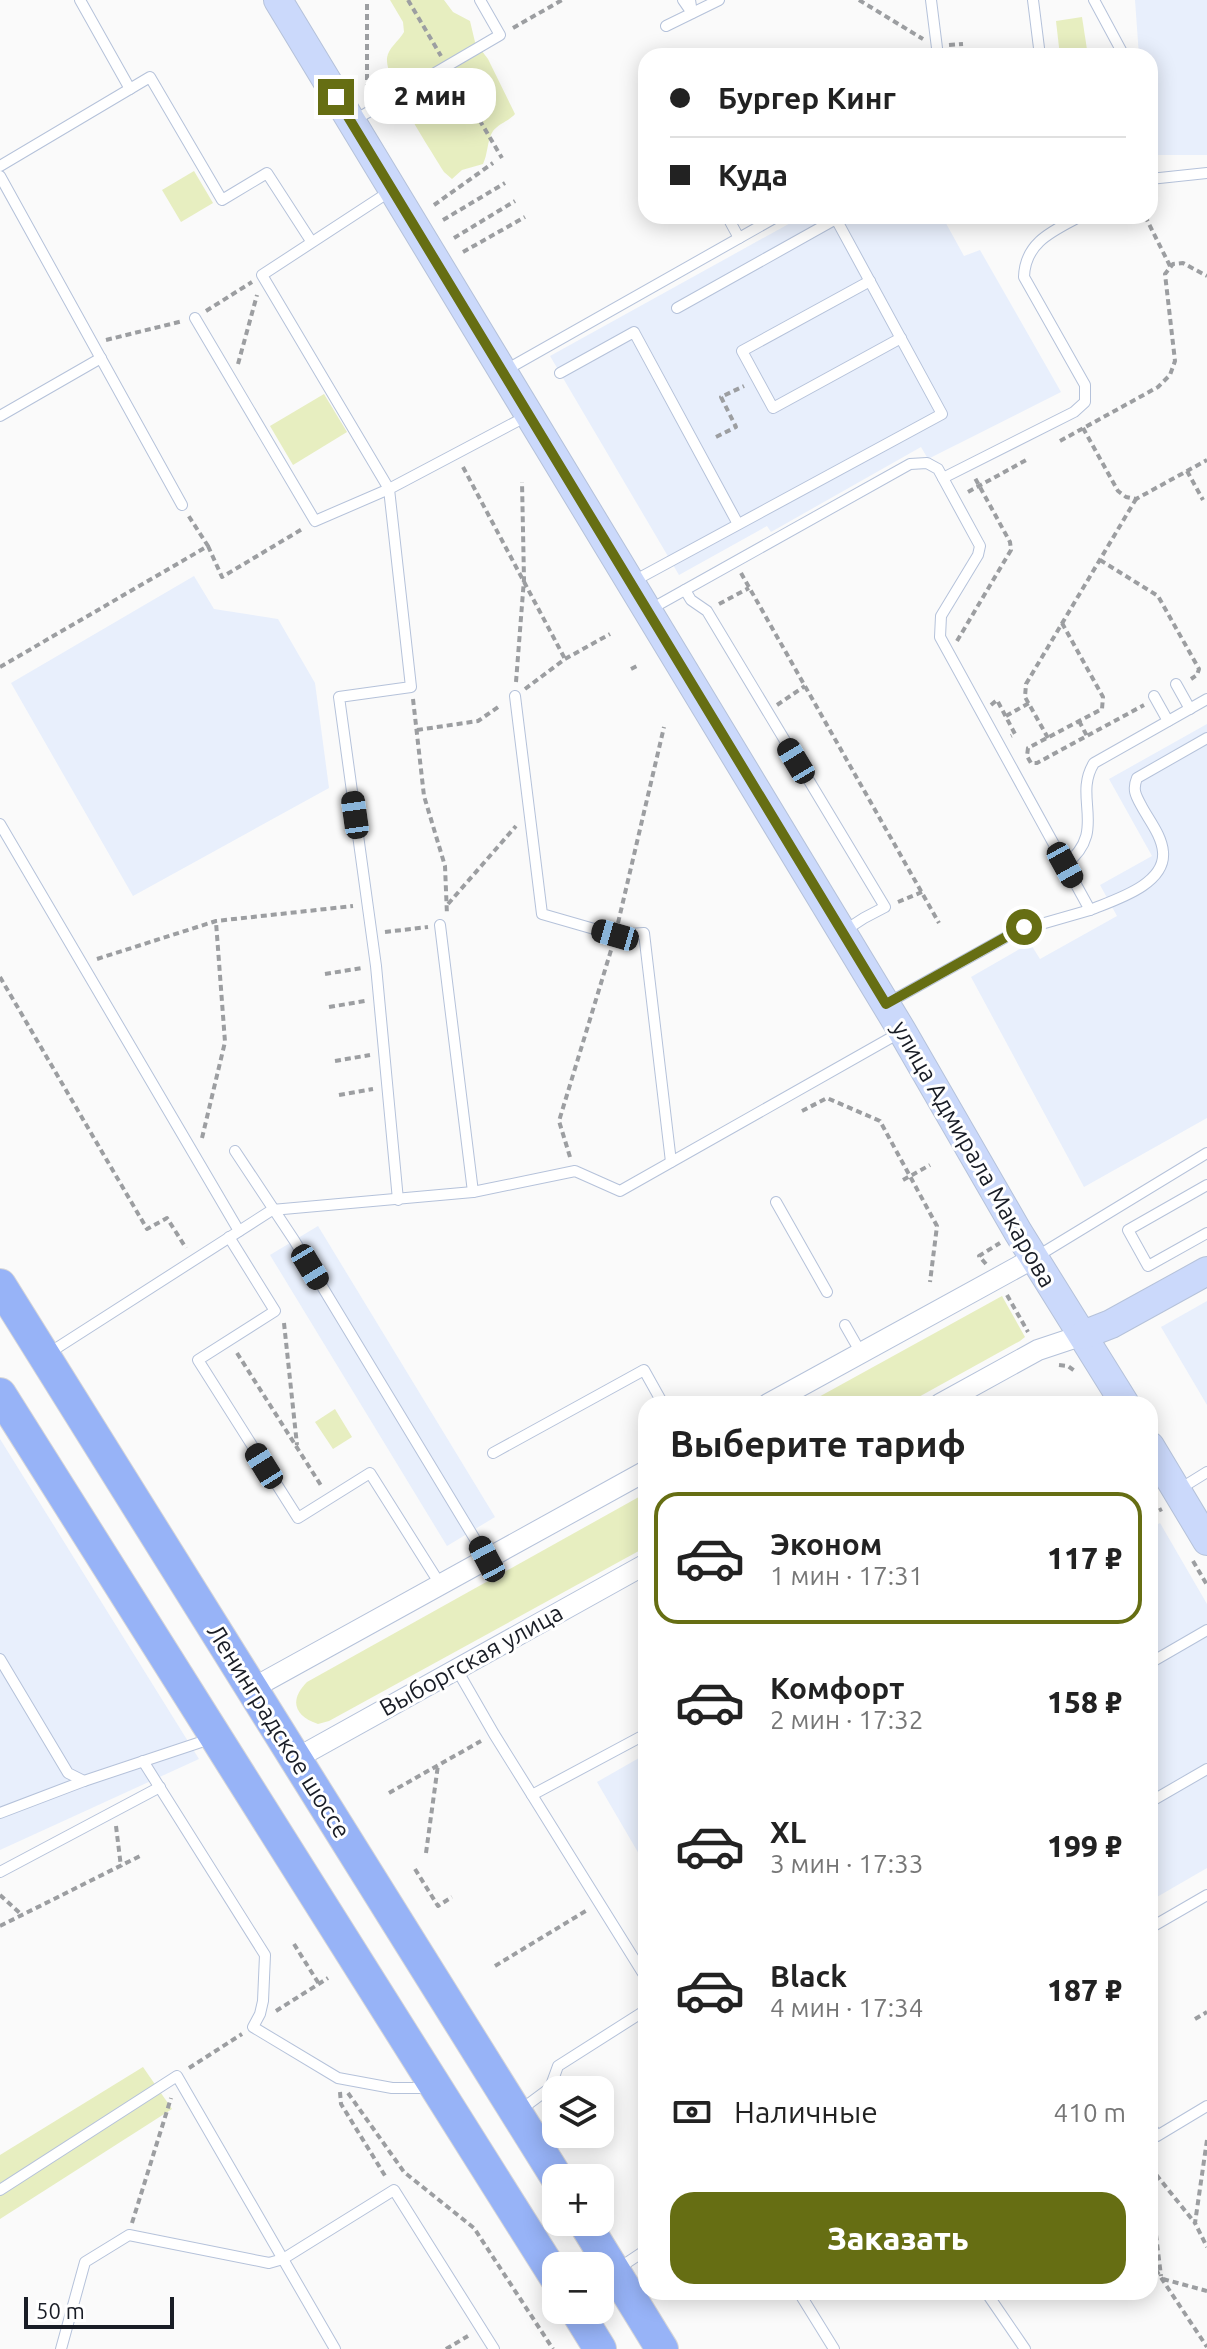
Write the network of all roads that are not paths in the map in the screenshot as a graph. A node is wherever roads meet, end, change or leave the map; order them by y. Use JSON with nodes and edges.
{"nodes":[{"id":1,"x":80,"y":0,"type":"edge"},
{"id":2,"x":278,"y":0,"type":"edge"},
{"id":3,"x":480,"y":0,"type":"edge"},
{"id":4,"x":683,"y":0,"type":"edge"},
{"id":5,"x":690,"y":0,"type":"edge"},
{"id":6,"x":719,"y":0,"type":"edge"},
{"id":7,"x":931,"y":0,"type":"edge"},
{"id":8,"x":1033,"y":0,"type":"edge"},
{"id":9,"x":1094,"y":0,"type":"edge"},
{"id":10,"x":692,"y":13,"type":"junction"},
{"id":11,"x":666,"y":26,"type":"dead end"},
{"id":12,"x":937,"y":48,"type":"edge"},
{"id":13,"x":1039,"y":48,"type":"edge"},
{"id":14,"x":1120,"y":48,"type":"edge"},
{"id":15,"x":130,"y":89,"type":"junction"},
{"id":16,"x":351,"y":122,"type":"junction"},
{"id":17,"x":0,"y":166,"type":"edge"},
{"id":18,"x":1207,"y":173,"type":"edge"},
{"id":19,"x":0,"y":176,"type":"edge"},
{"id":20,"x":1158,"y":178,"type":"edge"},
{"id":21,"x":392,"y":190,"type":"junction"},
{"id":22,"x":731,"y":224,"type":"edge"},
{"id":23,"x":764,"y":224,"type":"edge"},
{"id":24,"x":827,"y":224,"type":"edge"},
{"id":25,"x":839,"y":224,"type":"edge"},
{"id":26,"x":1067,"y":224,"type":"edge"},
{"id":27,"x":739,"y":238,"type":"junction"},
{"id":28,"x":311,"y":241,"type":"junction"},
{"id":29,"x":870,"y":281,"type":"junction"},
{"id":30,"x":677,"y":308,"type":"dead end"},
{"id":31,"x":195,"y":318,"type":"dead end"},
{"id":32,"x":901,"y":338,"type":"junction"},
{"id":33,"x":101,"y":358,"type":"junction"},
{"id":34,"x":502,"y":372,"type":"junction"},
{"id":35,"x":560,"y":373,"type":"dead end"},
{"id":36,"x":528,"y":415,"type":"junction"},
{"id":37,"x":0,"y":416,"type":"edge"},
{"id":38,"x":943,"y":478,"type":"junction"},
{"id":39,"x":389,"y":489,"type":"junction"},
{"id":40,"x":182,"y":505,"type":"road end"},
{"id":41,"x":738,"y":524,"type":"junction"},
{"id":42,"x":630,"y":583,"type":"junction"},
{"id":43,"x":685,"y":590,"type":"junction"},
{"id":44,"x":647,"y":611,"type":"junction"},
{"id":45,"x":1179,"y":684,"type":"road end"},
{"id":46,"x":515,"y":696,"type":"road end"},
{"id":47,"x":1154,"y":697,"type":"road end"},
{"id":48,"x":1207,"y":699,"type":"edge"},
{"id":49,"x":1190,"y":709,"type":"junction"},
{"id":50,"x":1168,"y":721,"type":"junction"},
{"id":51,"x":1207,"y":738,"type":"edge"},
{"id":52,"x":0,"y":824,"type":"edge"},
{"id":53,"x":1065,"y":865,"type":"junction"},
{"id":54,"x":1090,"y":910,"type":"junction"},
{"id":55,"x":440,"y":925,"type":"road end"},
{"id":56,"x":843,"y":932,"type":"junction"},
{"id":57,"x":886,"y":1004,"type":"junction"},
{"id":58,"x":902,"y":1031,"type":"junction"},
{"id":59,"x":235,"y":1151,"type":"dead end"},
{"id":60,"x":1207,"y":1153,"type":"edge"},
{"id":61,"x":671,"y":1162,"type":"junction"},
{"id":62,"x":1207,"y":1185,"type":"edge"},
{"id":63,"x":473,"y":1192,"type":"junction"},
{"id":64,"x":398,"y":1200,"type":"junction"},
{"id":65,"x":776,"y":1202,"type":"dead end"},
{"id":66,"x":272,"y":1210,"type":"junction"},
{"id":67,"x":239,"y":1231,"type":"junction"},
{"id":68,"x":1207,"y":1233,"type":"edge"},
{"id":69,"x":229,"y":1237,"type":"junction"},
{"id":70,"x":1034,"y":1258,"type":"junction"},
{"id":71,"x":1207,"y":1271,"type":"edge"},
{"id":72,"x":0,"y":1285,"type":"edge"},
{"id":73,"x":827,"y":1292,"type":"dead end"},
{"id":74,"x":845,"y":1325,"type":"dead end"},
{"id":75,"x":1083,"y":1335,"type":"junction"},
{"id":76,"x":861,"y":1353,"type":"junction"},
{"id":77,"x":43,"y":1356,"type":"junction"},
{"id":78,"x":0,"y":1394,"type":"edge"},
{"id":79,"x":659,"y":1396,"type":"edge"},
{"id":80,"x":783,"y":1396,"type":"edge"},
{"id":81,"x":955,"y":1396,"type":"edge"},
{"id":82,"x":1120,"y":1396,"type":"edge"},
{"id":83,"x":493,"y":1453,"type":"dead end"},
{"id":84,"x":1158,"y":1468,"type":"edge"},
{"id":85,"x":1207,"y":1472,"type":"edge"},
{"id":86,"x":638,"y":1475,"type":"edge"},
{"id":87,"x":1170,"y":1500,"type":"junction"},
{"id":88,"x":1207,"y":1541,"type":"edge"},
{"id":89,"x":487,"y":1559,"type":"junction"},
{"id":90,"x":638,"y":1568,"type":"edge"},
{"id":91,"x":440,"y":1584,"type":"junction"},
{"id":92,"x":1207,"y":1630,"type":"edge"},
{"id":93,"x":1158,"y":1658,"type":"edge"},
{"id":94,"x":0,"y":1659,"type":"edge"},
{"id":95,"x":456,"y":1668,"type":"junction"},
{"id":96,"x":253,"y":1688,"type":"junction"},
{"id":97,"x":216,"y":1737,"type":"junction"},
{"id":98,"x":638,"y":1740,"type":"edge"},
{"id":99,"x":297,"y":1758,"type":"junction"},
{"id":100,"x":143,"y":1761,"type":"junction"},
{"id":101,"x":1207,"y":1769,"type":"edge"},
{"id":102,"x":84,"y":1781,"type":"junction"},
{"id":103,"x":160,"y":1787,"type":"junction"},
{"id":104,"x":532,"y":1795,"type":"junction"},
{"id":105,"x":1158,"y":1797,"type":"edge"},
{"id":106,"x":0,"y":1813,"type":"edge"},
{"id":107,"x":0,"y":1872,"type":"edge"},
{"id":108,"x":1207,"y":1895,"type":"edge"},
{"id":109,"x":1158,"y":1923,"type":"edge"},
{"id":110,"x":638,"y":1965,"type":"edge"},
{"id":111,"x":638,"y":2015,"type":"edge"},
{"id":112,"x":437,"y":2088,"type":"junction"},
{"id":113,"x":1207,"y":2106,"type":"edge"},
{"id":114,"x":517,"y":2113,"type":"junction"},
{"id":115,"x":1158,"y":2135,"type":"edge"},
{"id":116,"x":548,"y":2164,"type":"edge"},
{"id":117,"x":0,"y":2190,"type":"edge"},
{"id":118,"x":638,"y":2255,"type":"edge"},
{"id":119,"x":542,"y":2256,"type":"edge"},
{"id":120,"x":283,"y":2259,"type":"junction"},
{"id":121,"x":614,"y":2271,"type":"joint"},
{"id":122,"x":804,"y":2300,"type":"edge"},
{"id":123,"x":991,"y":2300,"type":"edge"},
{"id":124,"x":585,"y":2324,"type":"edge"},
{"id":125,"x":61,"y":2349,"type":"edge"},
{"id":126,"x":335,"y":2349,"type":"edge"},
{"id":127,"x":494,"y":2349,"type":"edge"},
{"id":128,"x":600,"y":2349,"type":"edge"},
{"id":129,"x":662,"y":2349,"type":"edge"},
{"id":130,"x":834,"y":2349,"type":"edge"},
{"id":131,"x":1025,"y":2349,"type":"edge"}],
"edges":[{"from":1,"to":15,"type":"lane"},
{"from":2,"to":16,"type":"street","name":"улица Адмирала Макарова"},
{"from":3,"to":16,"type":"lane"},
{"from":4,"to":10,"type":"lane"},
{"from":5,"to":10,"type":"lane"},
{"from":6,"to":10,"type":"lane"},
{"from":7,"to":12,"type":"lane"},
{"from":8,"to":13,"type":"lane"},
{"from":9,"to":14,"type":"lane"},
{"from":10,"to":11,"type":"lane"},
{"from":15,"to":17,"type":"lane"},
{"from":15,"to":28,"type":"lane"},
{"from":16,"to":21,"type":"street","name":"улица Адмирала Макарова"},
{"from":18,"to":20,"type":"lane"},
{"from":19,"to":33,"type":"lane"},
{"from":21,"to":28,"type":"lane"},
{"from":21,"to":34,"type":"street","name":"улица Адмирала Макарова"},
{"from":22,"to":27,"type":"lane"},
{"from":23,"to":27,"type":"lane"},
{"from":24,"to":30,"type":"lane"},
{"from":25,"to":29,"type":"lane"},
{"from":26,"to":38,"type":"lane"},
{"from":27,"to":34,"type":"lane"},
{"from":28,"to":39,"type":"lane"},
{"from":29,"to":32,"type":"lane"},
{"from":29,"to":32,"type":"lane"},
{"from":31,"to":39,"type":"lane"},
{"from":32,"to":41,"type":"lane"},
{"from":33,"to":37,"type":"lane"},
{"from":33,"to":40,"type":"lane"},
{"from":34,"to":36,"type":"street","name":"улица Адмирала Макарова"},
{"from":35,"to":41,"type":"lane"},
{"from":36,"to":39,"type":"lane"},
{"from":36,"to":42,"type":"street","name":"улица Адмирала Макарова"},
{"from":38,"to":43,"type":"lane"},
{"from":38,"to":53,"type":"lane"},
{"from":39,"to":64,"type":"lane"},
{"from":41,"to":42,"type":"lane"},
{"from":42,"to":44,"type":"street","name":"улица Адмирала Макарова"},
{"from":43,"to":44,"type":"lane"},
{"from":43,"to":56,"type":"lane"},
{"from":44,"to":56,"type":"street","name":"улица Адмирала Макарова"},
{"from":45,"to":49,"type":"lane"},
{"from":46,"to":61,"type":"lane"},
{"from":47,"to":50,"type":"lane"},
{"from":48,"to":49,"type":"lane"},
{"from":49,"to":50,"type":"lane"},
{"from":50,"to":53,"type":"lane"},
{"from":51,"to":54,"type":"lane"},
{"from":52,"to":67,"type":"lane"},
{"from":53,"to":54,"type":"lane"},
{"from":54,"to":57,"type":"lane"},
{"from":55,"to":63,"type":"lane"},
{"from":56,"to":57,"type":"street","name":"улица Адмирала Макарова"},
{"from":57,"to":58,"type":"street","name":"улица Адмирала Макарова"},
{"from":58,"to":61,"type":"lane"},
{"from":58,"to":70,"type":"street","name":"улица Адмирала Макарова"},
{"from":59,"to":66,"type":"lane"},
{"from":60,"to":70,"type":"lane"},
{"from":61,"to":63,"type":"lane"},
{"from":62,"to":68,"type":"lane"},
{"from":63,"to":64,"type":"lane"},
{"from":64,"to":66,"type":"lane"},
{"from":65,"to":73,"type":"lane"},
{"from":66,"to":67,"type":"lane"},
{"from":66,"to":89,"type":"lane"},
{"from":67,"to":69,"type":"lane"},
{"from":69,"to":77,"type":"lane"},
{"from":69,"to":91,"type":"lane"},
{"from":70,"to":75,"type":"street","name":"улица Адмирала Макарова"},
{"from":70,"to":76,"type":"street"},
{"from":71,"to":75,"type":"street"},
{"from":72,"to":77,"type":"main road","name":"Ленинградское шоссе"},
{"from":74,"to":76,"type":"lane"},
{"from":75,"to":81,"type":"street"},
{"from":75,"to":82,"type":"street","name":"улица Адмирала Макарова"},
{"from":76,"to":80,"type":"street"},
{"from":77,"to":96,"type":"main road","name":"Ленинградское шоссе"},
{"from":78,"to":97,"type":"main road"},
{"from":79,"to":83,"type":"lane"},
{"from":84,"to":87,"type":"street"},
{"from":85,"to":87,"type":"lane"},
{"from":86,"to":89,"type":"street"},
{"from":87,"to":88,"type":"street"},
{"from":89,"to":91,"type":"street"},
{"from":90,"to":95,"type":"street","name":"Выборгская улица"},
{"from":91,"to":96,"type":"street"},
{"from":92,"to":93,"type":"lane"},
{"from":94,"to":102,"type":"lane"},
{"from":95,"to":99,"type":"street","name":"Выборгская улица"},
{"from":95,"to":104,"type":"lane"},
{"from":96,"to":99,"type":"main road","name":"Ленинградское шоссе"},
{"from":97,"to":100,"type":"lane"},
{"from":97,"to":112,"type":"main road"},
{"from":98,"to":104,"type":"lane"},
{"from":99,"to":114,"type":"main road","name":"Ленинградское шоссе"},
{"from":100,"to":102,"type":"lane"},
{"from":100,"to":103,"type":"lane"},
{"from":101,"to":105,"type":"lane"},
{"from":102,"to":106,"type":"lane"},
{"from":103,"to":107,"type":"lane"},
{"from":103,"to":112,"type":"lane"},
{"from":104,"to":110,"type":"lane"},
{"from":108,"to":109,"type":"lane"},
{"from":111,"to":114,"type":"lane"},
{"from":112,"to":119,"type":"main road"},
{"from":113,"to":115,"type":"lane"},
{"from":114,"to":116,"type":"main road","name":"Ленинградское шоссе"},
{"from":117,"to":120,"type":"lane"},
{"from":118,"to":121,"type":"lane"},
{"from":120,"to":125,"type":"lane"},
{"from":120,"to":126,"type":"lane"},
{"from":120,"to":127,"type":"lane"},
{"from":121,"to":129,"type":"main road"},
{"from":122,"to":130,"type":"lane"},
{"from":123,"to":131,"type":"lane"},
{"from":124,"to":128,"type":"main road"}]}
